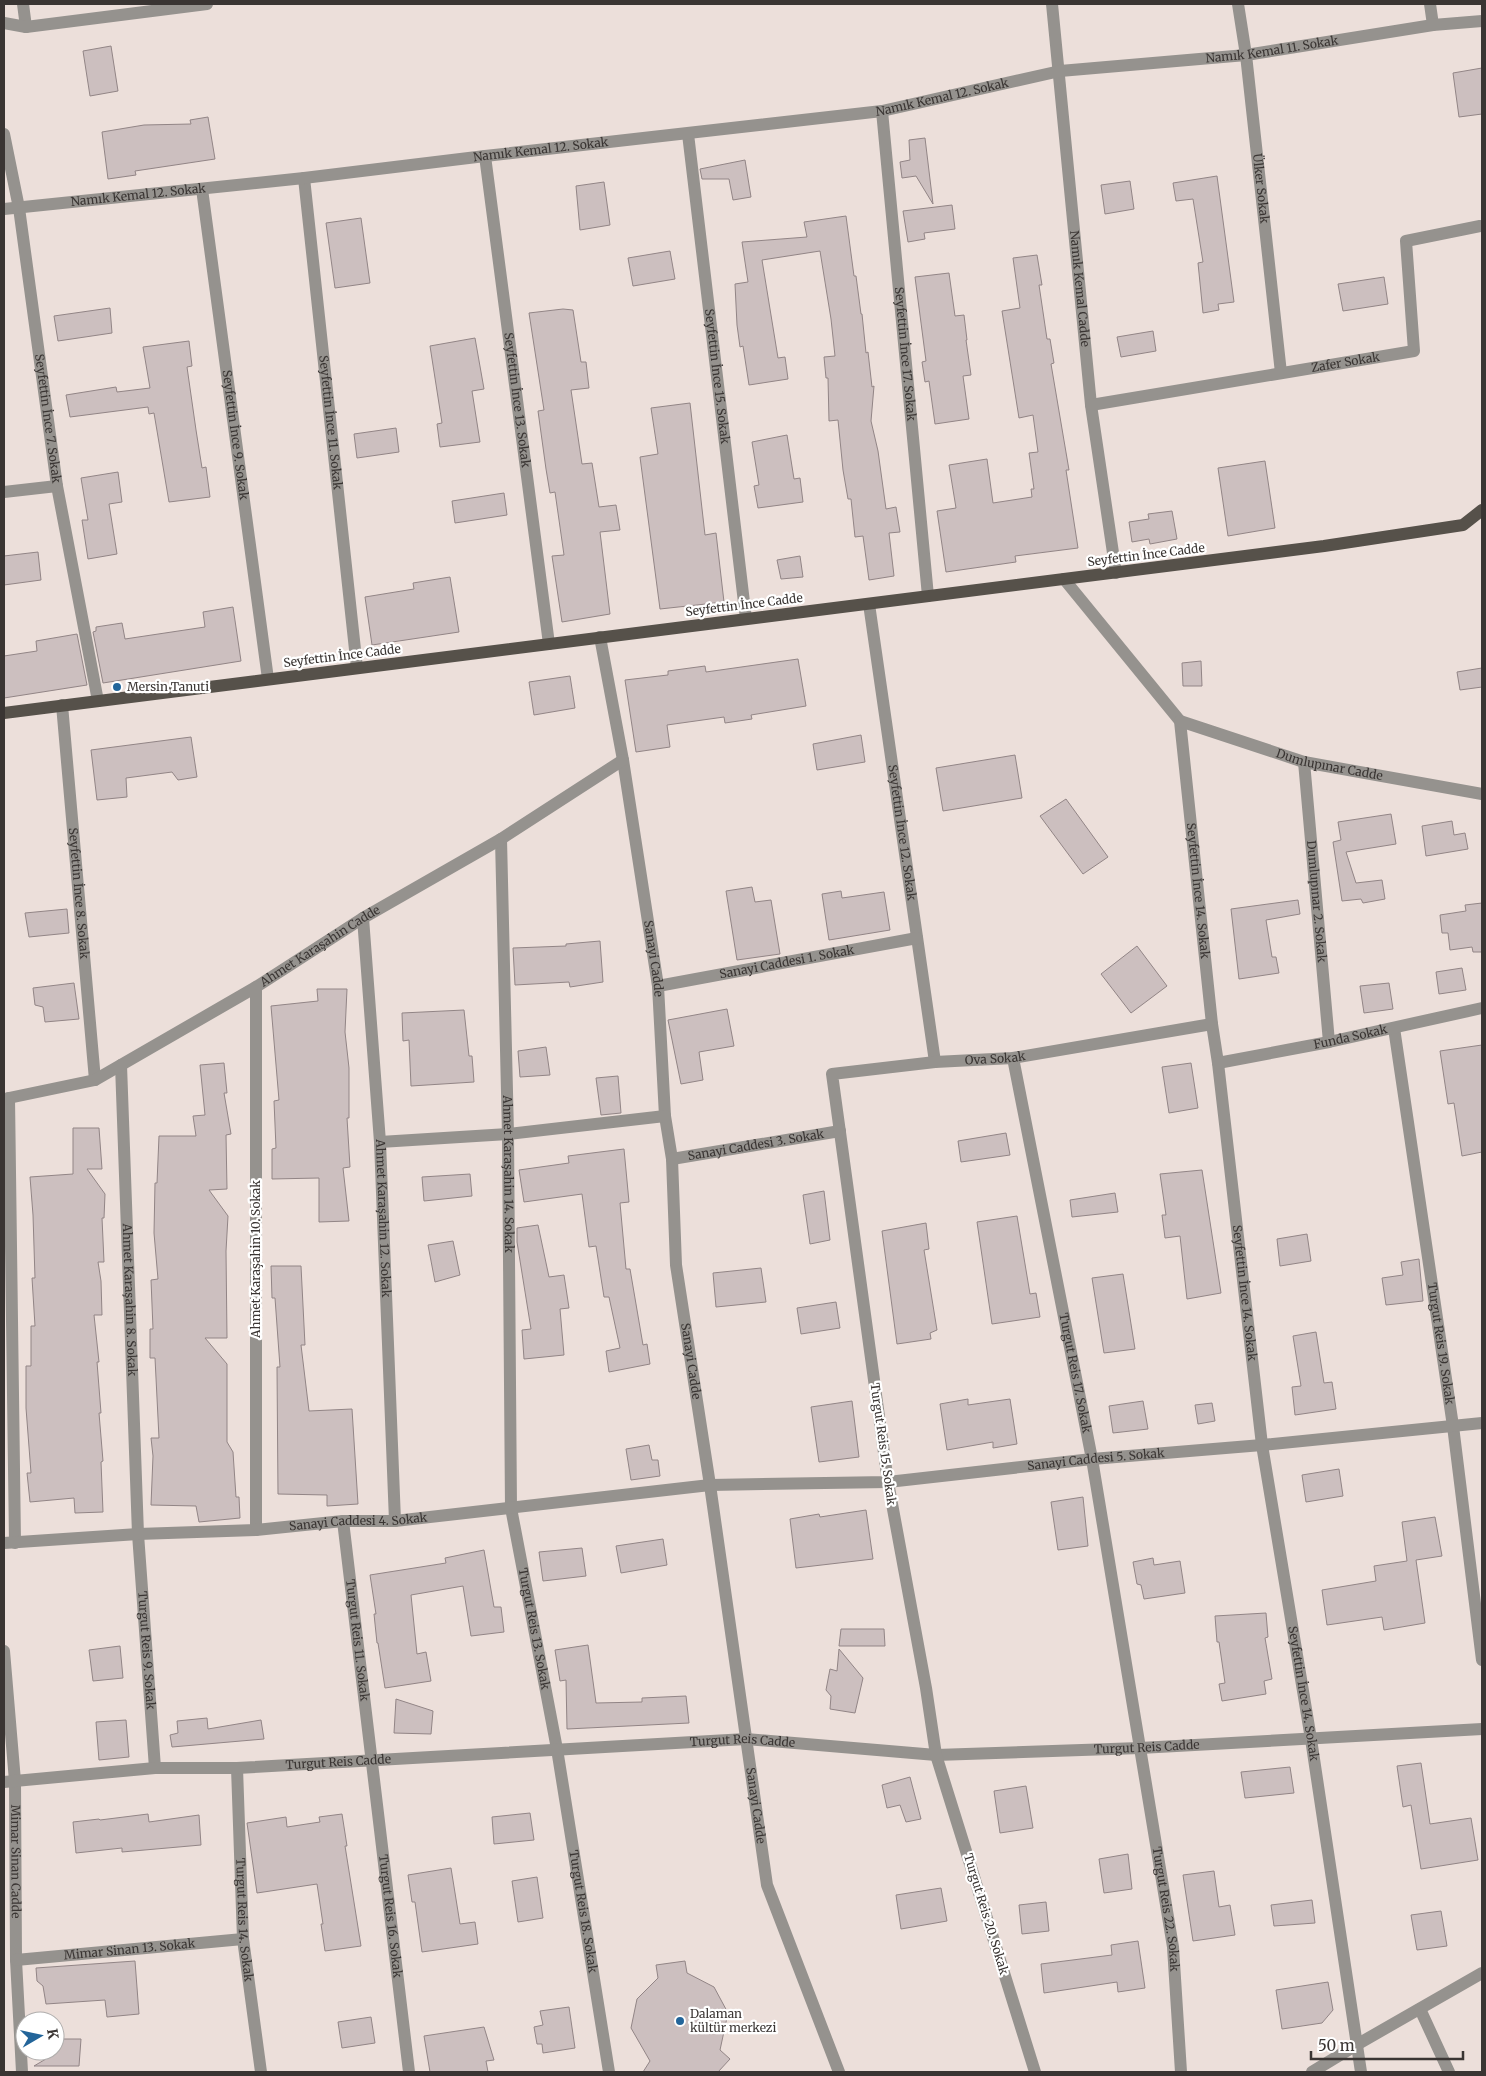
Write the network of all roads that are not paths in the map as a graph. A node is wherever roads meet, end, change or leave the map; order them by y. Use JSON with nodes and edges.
{"nodes":[{"id":1,"x":23,"y":4,"type":"edge"},
{"id":2,"x":207,"y":4,"type":"edge"},
{"id":3,"x":1052,"y":4,"type":"edge"},
{"id":4,"x":1238,"y":4,"type":"edge"},
{"id":5,"x":1430,"y":4,"type":"edge"},
{"id":6,"x":1482,"y":21,"type":"edge"},
{"id":7,"x":4,"y":23,"type":"edge"},
{"id":8,"x":1433,"y":25,"type":"junction"},
{"id":9,"x":26,"y":26,"type":"junction"},
{"id":10,"x":1246,"y":56,"type":"junction"},
{"id":11,"x":1060,"y":71,"type":"junction"},
{"id":12,"x":882,"y":112,"type":"junction"},
{"id":13,"x":4,"y":134,"type":"edge"},
{"id":14,"x":688,"y":134,"type":"junction"},
{"id":15,"x":485,"y":156,"type":"junction"},
{"id":16,"x":304,"y":178,"type":"junction"},
{"id":17,"x":202,"y":189,"type":"junction"},
{"id":18,"x":19,"y":208,"type":"junction"},
{"id":19,"x":4,"y":209,"type":"edge"},
{"id":20,"x":1480,"y":226,"type":"dead end"},
{"id":21,"x":1281,"y":374,"type":"junction"},
{"id":22,"x":1091,"y":405,"type":"junction"},
{"id":23,"x":58,"y":486,"type":"junction"},
{"id":24,"x":4,"y":492,"type":"edge"},
{"id":25,"x":1482,"y":510,"type":"edge"},
{"id":26,"x":1116,"y":573,"type":"junction"},
{"id":27,"x":1064,"y":579,"type":"junction"},
{"id":28,"x":928,"y":596,"type":"junction"},
{"id":29,"x":869,"y":604,"type":"junction"},
{"id":30,"x":746,"y":619,"type":"junction"},
{"id":31,"x":600,"y":637,"type":"junction"},
{"id":32,"x":549,"y":644,"type":"junction"},
{"id":33,"x":357,"y":668,"type":"junction"},
{"id":34,"x":268,"y":679,"type":"junction"},
{"id":35,"x":98,"y":701,"type":"junction"},
{"id":36,"x":62,"y":705,"type":"junction"},
{"id":37,"x":4,"y":713,"type":"edge"},
{"id":38,"x":1180,"y":721,"type":"junction"},
{"id":39,"x":623,"y":760,"type":"junction"},
{"id":40,"x":1304,"y":762,"type":"junction"},
{"id":41,"x":1482,"y":794,"type":"edge"},
{"id":42,"x":501,"y":839,"type":"junction"},
{"id":43,"x":363,"y":918,"type":"junction"},
{"id":44,"x":917,"y":938,"type":"junction"},
{"id":45,"x":658,"y":986,"type":"junction"},
{"id":46,"x":256,"y":987,"type":"junction"},
{"id":47,"x":1482,"y":1008,"type":"edge"},
{"id":48,"x":1212,"y":1024,"type":"junction"},
{"id":49,"x":1394,"y":1028,"type":"junction"},
{"id":50,"x":1329,"y":1042,"type":"junction"},
{"id":51,"x":1013,"y":1058,"type":"junction"},
{"id":52,"x":935,"y":1062,"type":"junction"},
{"id":53,"x":1218,"y":1063,"type":"junction"},
{"id":54,"x":121,"y":1065,"type":"junction"},
{"id":55,"x":95,"y":1080,"type":"junction"},
{"id":56,"x":6,"y":1099,"type":"edge"},
{"id":57,"x":665,"y":1116,"type":"junction"},
{"id":58,"x":840,"y":1131,"type":"junction"},
{"id":59,"x":508,"y":1134,"type":"junction"},
{"id":60,"x":380,"y":1142,"type":"junction"},
{"id":61,"x":672,"y":1159,"type":"junction"},
{"id":62,"x":1482,"y":1423,"type":"edge"},
{"id":63,"x":1452,"y":1426,"type":"junction"},
{"id":64,"x":1262,"y":1445,"type":"junction"},
{"id":65,"x":1092,"y":1459,"type":"junction"},
{"id":66,"x":888,"y":1482,"type":"junction"},
{"id":67,"x":710,"y":1485,"type":"junction"},
{"id":68,"x":512,"y":1508,"type":"junction"},
{"id":69,"x":343,"y":1521,"type":"junction"},
{"id":70,"x":395,"y":1521,"type":"junction"},
{"id":71,"x":256,"y":1530,"type":"junction"},
{"id":72,"x":138,"y":1534,"type":"junction"},
{"id":73,"x":9,"y":1543,"type":"edge"},
{"id":74,"x":4,"y":1651,"type":"edge"},
{"id":75,"x":1482,"y":1660,"type":"edge"},
{"id":76,"x":1482,"y":1729,"type":"edge"},
{"id":77,"x":746,"y":1739,"type":"junction"},
{"id":78,"x":1311,"y":1739,"type":"junction"},
{"id":79,"x":1140,"y":1748,"type":"junction"},
{"id":80,"x":557,"y":1749,"type":"junction"},
{"id":81,"x":936,"y":1756,"type":"junction"},
{"id":82,"x":372,"y":1760,"type":"junction"},
{"id":83,"x":155,"y":1768,"type":"junction"},
{"id":84,"x":237,"y":1768,"type":"junction"},
{"id":85,"x":9,"y":1782,"type":"edge"},
{"id":86,"x":243,"y":1939,"type":"junction"},
{"id":87,"x":16,"y":1960,"type":"junction"},
{"id":88,"x":1482,"y":1973,"type":"edge"},
{"id":89,"x":1420,"y":2009,"type":"junction"},
{"id":90,"x":1358,"y":2044,"type":"junction"},
{"id":91,"x":22,"y":2072,"type":"edge"},
{"id":92,"x":261,"y":2072,"type":"edge"},
{"id":93,"x":405,"y":2072,"type":"edge"},
{"id":94,"x":610,"y":2072,"type":"edge"},
{"id":95,"x":839,"y":2072,"type":"edge"},
{"id":96,"x":1035,"y":2072,"type":"edge"},
{"id":97,"x":1180,"y":2072,"type":"edge"},
{"id":98,"x":1312,"y":2072,"type":"edge"},
{"id":99,"x":1361,"y":2072,"type":"edge"},
{"id":100,"x":1449,"y":2072,"type":"edge"}],
"edges":[{"from":1,"to":9,"type":"street"},
{"from":2,"to":9,"type":"street"},
{"from":3,"to":11,"type":"street","name":"Namık Kemal Cadde"},
{"from":4,"to":10,"type":"street","name":"Ülker Sokak"},
{"from":5,"to":8,"type":"street"},
{"from":6,"to":8,"type":"street","name":"Namık Kemal 11. Sokak"},
{"from":7,"to":9,"type":"street"},
{"from":8,"to":10,"type":"street","name":"Namık Kemal 11. Sokak"},
{"from":10,"to":11,"type":"street","name":"Namık Kemal 11. Sokak"},
{"from":10,"to":21,"type":"street","name":"Ülker Sokak"},
{"from":11,"to":12,"type":"street","name":"Namık Kemal 12. Sokak"},
{"from":11,"to":22,"type":"street","name":"Namık Kemal Cadde"},
{"from":12,"to":14,"type":"street","name":"Namık Kemal 12. Sokak"},
{"from":12,"to":28,"type":"street","name":"Seyfettin İnce 17. Sokak"},
{"from":13,"to":18,"type":"street","name":"Seyfettin İnce 7. Sokak"},
{"from":14,"to":15,"type":"street","name":"Namık Kemal 12. Sokak"},
{"from":14,"to":30,"type":"street","name":"Seyfettin İnce 15. Sokak"},
{"from":15,"to":16,"type":"street","name":"Namık Kemal 12. Sokak"},
{"from":15,"to":32,"type":"street","name":"Seyfettin İnce 13. Sokak"},
{"from":16,"to":17,"type":"street","name":"Namık Kemal 12. Sokak"},
{"from":16,"to":33,"type":"street","name":"Seyfettin İnce 11. Sokak"},
{"from":17,"to":18,"type":"street","name":"Namık Kemal 12. Sokak"},
{"from":17,"to":34,"type":"street","name":"Seyfettin İnce 9. Sokak"},
{"from":18,"to":19,"type":"street","name":"Namık Kemal 12. Sokak"},
{"from":18,"to":23,"type":"street","name":"Seyfettin İnce 7. Sokak"},
{"from":20,"to":21,"type":"street","name":"Zafer Sokak"},
{"from":21,"to":22,"type":"street","name":"Zafer Sokak"},
{"from":22,"to":26,"type":"street","name":"Namık Kemal Cadde"},
{"from":23,"to":24,"type":"street"},
{"from":23,"to":35,"type":"street","name":"Seyfettin İnce 7. Sokak"},
{"from":25,"to":26,"type":"main road","name":"Seyfettin İnce Cadde"},
{"from":26,"to":27,"type":"main road","name":"Seyfettin İnce Cadde"},
{"from":27,"to":28,"type":"main road","name":"Seyfettin İnce Cadde"},
{"from":27,"to":38,"type":"street"},
{"from":28,"to":29,"type":"main road","name":"Seyfettin İnce Cadde"},
{"from":29,"to":30,"type":"main road","name":"Seyfettin İnce Cadde"},
{"from":29,"to":44,"type":"street","name":"Seyfettin İnce 12. Sokak"},
{"from":30,"to":31,"type":"main road","name":"Seyfettin İnce Cadde"},
{"from":31,"to":32,"type":"main road","name":"Seyfettin İnce Cadde"},
{"from":31,"to":39,"type":"street","name":"Sanayi Cadde"},
{"from":32,"to":33,"type":"main road","name":"Seyfettin İnce Cadde"},
{"from":33,"to":34,"type":"main road","name":"Seyfettin İnce Cadde"},
{"from":34,"to":35,"type":"main road","name":"Seyfettin İnce Cadde"},
{"from":35,"to":36,"type":"main road","name":"Seyfettin İnce Cadde"},
{"from":36,"to":37,"type":"main road","name":"Seyfettin İnce Cadde"},
{"from":36,"to":55,"type":"street","name":"Seyfettin İnce 8. Sokak"},
{"from":38,"to":40,"type":"street","name":"Dumlupınar Cadde"},
{"from":38,"to":48,"type":"street","name":"Seyfettin İnce 14. Sokak"},
{"from":39,"to":42,"type":"street","name":"Ahmet Karaşahin Cadde"},
{"from":39,"to":45,"type":"street","name":"Sanayi Cadde"},
{"from":40,"to":41,"type":"street","name":"Dumlupınar Cadde"},
{"from":40,"to":50,"type":"street","name":"Dumlupınar 2. Sokak"},
{"from":42,"to":43,"type":"street","name":"Ahmet Karaşahin Cadde"},
{"from":42,"to":59,"type":"street","name":"Ahmet Karaşahin 14. Sokak"},
{"from":43,"to":46,"type":"street","name":"Ahmet Karaşahin Cadde"},
{"from":43,"to":60,"type":"street","name":"Ahmet Karaşahin 12. Sokak"},
{"from":44,"to":45,"type":"street","name":"Sanayi Caddesi 1. Sokak"},
{"from":44,"to":52,"type":"street","name":"Seyfettin İnce 12. Sokak"},
{"from":45,"to":57,"type":"street","name":"Sanayi Cadde"},
{"from":46,"to":54,"type":"street","name":"Ahmet Karaşahin Cadde"},
{"from":46,"to":71,"type":"street","name":"Ahmet Karaşahin 10. Sokak"},
{"from":47,"to":49,"type":"street","name":"Funda Sokak"},
{"from":48,"to":51,"type":"street","name":"Ova Sokak"},
{"from":48,"to":53,"type":"street","name":"Seyfettin İnce 14. Sokak"},
{"from":49,"to":50,"type":"street","name":"Funda Sokak"},
{"from":49,"to":63,"type":"street","name":"Turgut Reis 19. Sokak"},
{"from":50,"to":53,"type":"street","name":"Funda Sokak"},
{"from":51,"to":52,"type":"street","name":"Ova Sokak"},
{"from":51,"to":65,"type":"street","name":"Turgut Reis 17. Sokak"},
{"from":52,"to":58,"type":"street","name":"Ova Sokak"},
{"from":53,"to":64,"type":"street","name":"Seyfettin İnce 14. Sokak"},
{"from":54,"to":55,"type":"street","name":"Ahmet Karaşahin Cadde"},
{"from":54,"to":72,"type":"street","name":"Ahmet Karaşahin 8. Sokak"},
{"from":55,"to":56,"type":"street","name":"Ahmet Karaşahin Cadde"},
{"from":56,"to":73,"type":"street"},
{"from":57,"to":59,"type":"street"},
{"from":57,"to":61,"type":"street","name":"Sanayi Cadde"},
{"from":58,"to":61,"type":"street","name":"Sanayi Caddesi 3. Sokak"},
{"from":58,"to":66,"type":"street","name":"Turgut Reis 15. Sokak"},
{"from":59,"to":60,"type":"street"},
{"from":59,"to":68,"type":"street","name":"Ahmet Karaşahin 14. Sokak"},
{"from":60,"to":70,"type":"street","name":"Ahmet Karaşahin 12. Sokak"},
{"from":61,"to":67,"type":"street","name":"Sanayi Cadde"},
{"from":62,"to":63,"type":"street","name":"Sanayi Caddesi 5. Sokak"},
{"from":63,"to":64,"type":"street","name":"Sanayi Caddesi 5. Sokak"},
{"from":63,"to":75,"type":"street","name":"Turgut Reis 19. Sokak"},
{"from":64,"to":65,"type":"street","name":"Sanayi Caddesi 5. Sokak"},
{"from":64,"to":78,"type":"street","name":"Seyfettin İnce 14. Sokak"},
{"from":65,"to":66,"type":"street","name":"Sanayi Caddesi 5. Sokak"},
{"from":65,"to":79,"type":"street","name":"Turgut Reis 17. Sokak"},
{"from":66,"to":67,"type":"street","name":"Sanayi Caddesi 5. Sokak"},
{"from":66,"to":81,"type":"street","name":"Turgut Reis 15. Sokak"},
{"from":67,"to":68,"type":"street","name":"Sanayi Caddesi 4. Sokak"},
{"from":67,"to":77,"type":"street","name":"Sanayi Cadde"},
{"from":68,"to":70,"type":"street","name":"Sanayi Caddesi 4. Sokak"},
{"from":68,"to":80,"type":"street","name":"Turgut Reis 13. Sokak"},
{"from":69,"to":70,"type":"street","name":"Sanayi Caddesi 4. Sokak"},
{"from":69,"to":71,"type":"street","name":"Sanayi Caddesi 4. Sokak"},
{"from":69,"to":82,"type":"street","name":"Turgut Reis 11. Sokak"},
{"from":71,"to":72,"type":"street","name":"Sanayi Caddesi 4. Sokak"},
{"from":72,"to":73,"type":"street","name":"Sanayi Caddesi 4. Sokak"},
{"from":72,"to":83,"type":"street","name":"Turgut Reis 9. Sokak"},
{"from":74,"to":85,"type":"street","name":"Mimar Sinan Cadde"},
{"from":76,"to":78,"type":"street","name":"Turgut Reis Cadde"},
{"from":77,"to":80,"type":"street","name":"Turgut Reis Cadde"},
{"from":77,"to":81,"type":"street","name":"Turgut Reis Cadde"},
{"from":77,"to":95,"type":"street","name":"Sanayi Cadde"},
{"from":78,"to":79,"type":"street","name":"Turgut Reis Cadde"},
{"from":78,"to":90,"type":"street","name":"Seyfettin İnce 14. Sokak"},
{"from":79,"to":81,"type":"street","name":"Turgut Reis Cadde"},
{"from":79,"to":97,"type":"street","name":"Turgut Reis 22. Sokak"},
{"from":80,"to":82,"type":"street","name":"Turgut Reis Cadde"},
{"from":80,"to":94,"type":"street","name":"Turgut Reis 18. Sokak"},
{"from":81,"to":96,"type":"street","name":"Turgut Reis 20. Sokak"},
{"from":82,"to":84,"type":"street","name":"Turgut Reis Cadde"},
{"from":82,"to":93,"type":"street","name":"Turgut Reis 16. Sokak"},
{"from":83,"to":84,"type":"street","name":"Turgut Reis Cadde"},
{"from":83,"to":85,"type":"street","name":"Turgut Reis Cadde"},
{"from":84,"to":86,"type":"street","name":"Turgut Reis 14. Sokak"},
{"from":85,"to":87,"type":"street","name":"Mimar Sinan Cadde"},
{"from":86,"to":87,"type":"street","name":"Mimar Sinan 13. Sokak"},
{"from":86,"to":92,"type":"street","name":"Turgut Reis 14. Sokak"},
{"from":87,"to":91,"type":"street","name":"Mimar Sinan Cadde"},
{"from":88,"to":89,"type":"street"},
{"from":89,"to":90,"type":"street"},
{"from":89,"to":100,"type":"street"},
{"from":90,"to":98,"type":"street"},
{"from":90,"to":99,"type":"street","name":"Seyfettin İnce 14. Sokak"}]}
